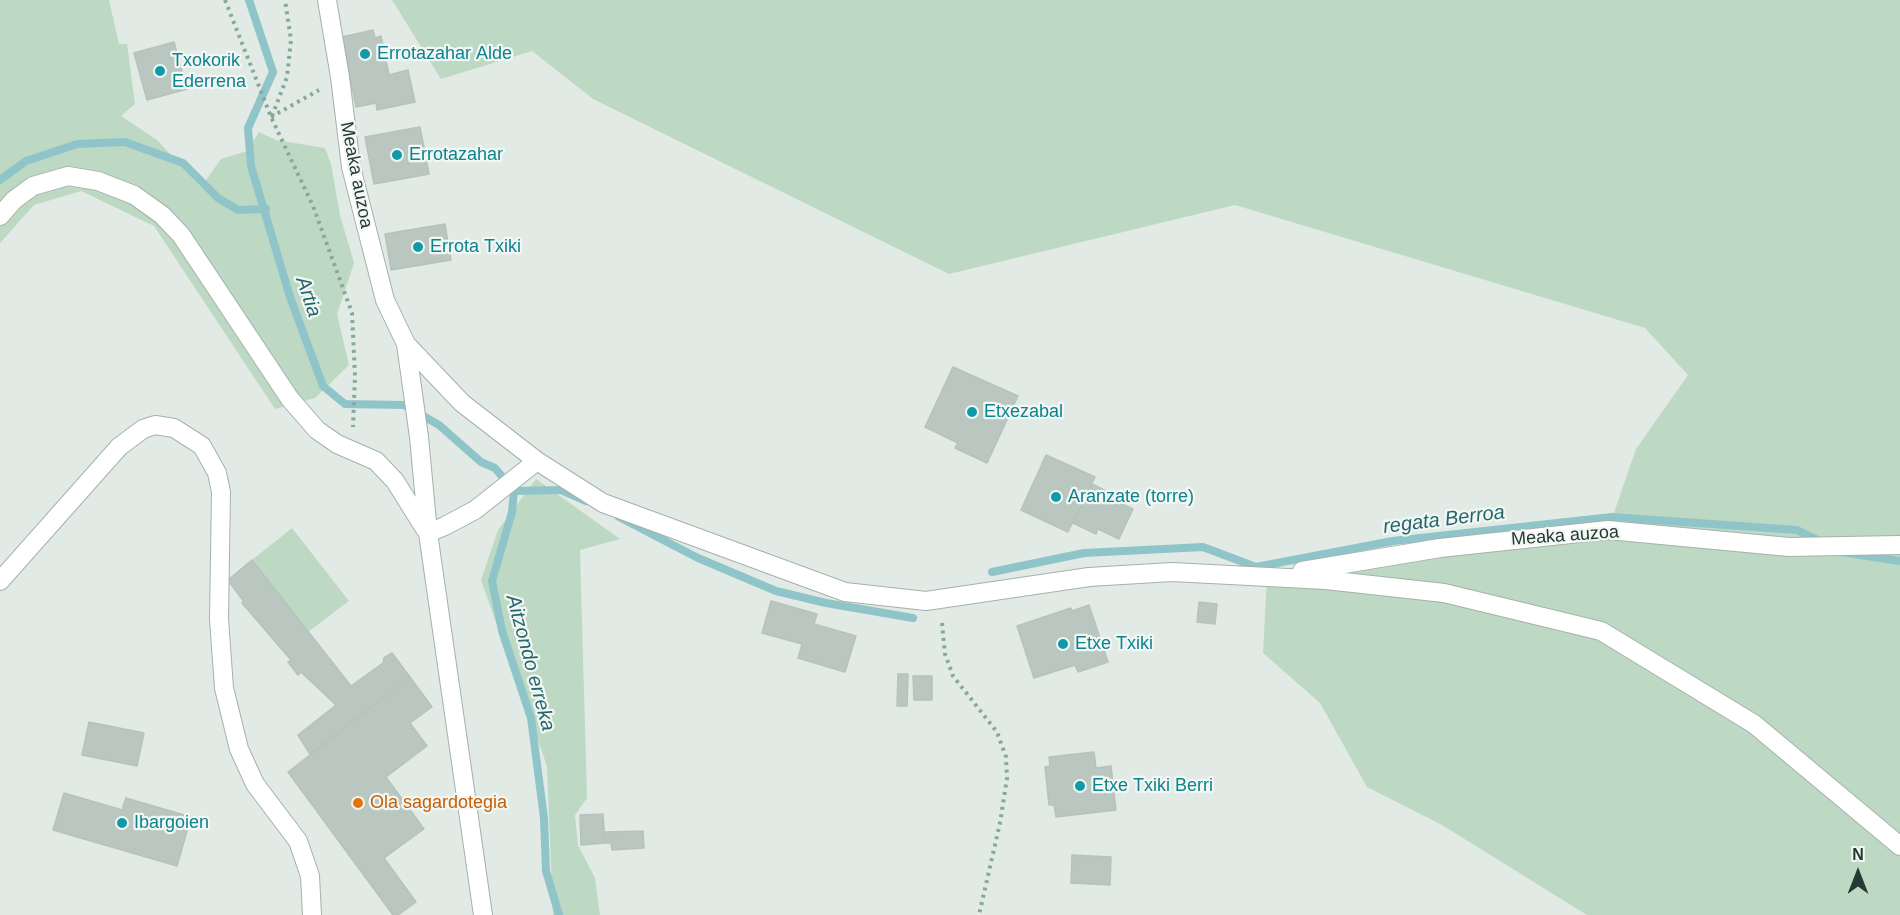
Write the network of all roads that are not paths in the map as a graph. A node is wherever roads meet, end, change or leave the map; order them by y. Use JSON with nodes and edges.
{"nodes":[{"id":1,"x":327,"y":0,"type":"edge"},
{"id":2,"x":0,"y":216,"type":"edge"},
{"id":3,"x":406,"y":344,"type":"junction"},
{"id":4,"x":537,"y":461,"type":"junction"},
{"id":5,"x":428,"y":533,"type":"junction"},
{"id":6,"x":1900,"y":545,"type":"edge"},
{"id":7,"x":1268,"y":577,"type":"junction"},
{"id":8,"x":0,"y":581,"type":"edge"},
{"id":9,"x":1900,"y":846,"type":"edge"},
{"id":10,"x":312,"y":915,"type":"edge"},
{"id":11,"x":483,"y":915,"type":"edge"}],
"edges":[{"from":1,"to":3,"type":"street","name":"Meaka auzoa"},
{"from":2,"to":5,"type":"street"},
{"from":3,"to":4,"type":"street"},
{"from":3,"to":5,"type":"street"},
{"from":4,"to":5,"type":"street"},
{"from":4,"to":7,"type":"street"},
{"from":5,"to":11,"type":"street"},
{"from":6,"to":7,"type":"street","name":"Meaka auzoa"},
{"from":7,"to":9,"type":"street"},
{"from":8,"to":10,"type":"street"}]}
